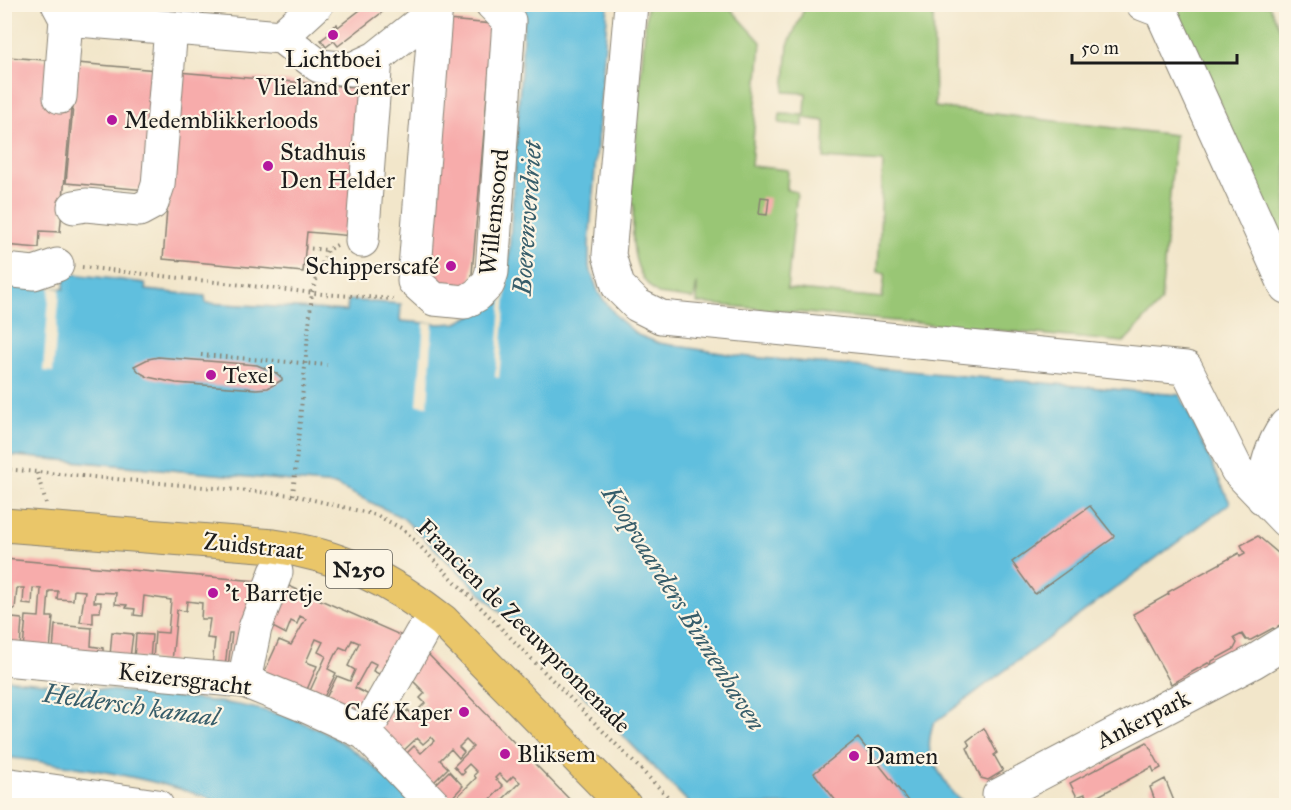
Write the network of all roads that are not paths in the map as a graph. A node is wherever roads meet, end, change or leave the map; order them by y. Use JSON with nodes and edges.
{"nodes":[{"id":1,"x":317,"y":4,"type":"edge"},
{"id":2,"x":492,"y":4,"type":"edge"},
{"id":3,"x":631,"y":4,"type":"edge"},
{"id":4,"x":1143,"y":4,"type":"edge"},
{"id":5,"x":436,"y":7,"type":"edge"},
{"id":6,"x":62,"y":12,"type":"edge"},
{"id":7,"x":171,"y":28,"type":"junction"},
{"id":8,"x":281,"y":36,"type":"junction"},
{"id":9,"x":376,"y":58,"type":"junction"},
{"id":10,"x":60,"y":97,"type":"dead end"},
{"id":11,"x":74,"y":207,"type":"dead end"},
{"id":12,"x":362,"y":240,"type":"road end"},
{"id":13,"x":57,"y":265,"type":"road end"},
{"id":14,"x":4,"y":270,"type":"edge"},
{"id":15,"x":1287,"y":287,"type":"edge"},
{"id":16,"x":1287,"y":425,"type":"edge"},
{"id":17,"x":1263,"y":498,"type":"junction"},
{"id":18,"x":1287,"y":521,"type":"edge"},
{"id":19,"x":4,"y":525,"type":"edge"},
{"id":20,"x":276,"y":572,"type":"dead end"},
{"id":21,"x":421,"y":634,"type":"dead end"},
{"id":22,"x":1287,"y":642,"type":"edge"},
{"id":23,"x":4,"y":659,"type":"edge"},
{"id":24,"x":244,"y":681,"type":"junction"},
{"id":25,"x":364,"y":733,"type":"junction"},
{"id":26,"x":4,"y":784,"type":"edge"},
{"id":27,"x":999,"y":795,"type":"dead end"},
{"id":28,"x":157,"y":806,"type":"edge"},
{"id":29,"x":435,"y":806,"type":"edge"},
{"id":30,"x":625,"y":806,"type":"edge"}],
"edges":[{"from":1,"to":8,"type":"street"},
{"from":2,"to":5,"type":"street","name":"Willemsoord"},
{"from":3,"to":17,"type":"street"},
{"from":4,"to":15,"type":"street"},
{"from":5,"to":9,"type":"street","name":"Willemsoord"},
{"from":6,"to":7,"type":"street"},
{"from":6,"to":10,"type":"street"},
{"from":7,"to":8,"type":"street"},
{"from":7,"to":11,"type":"street"},
{"from":8,"to":9,"type":"street","name":"Willemsoord"},
{"from":9,"to":12,"type":"street"},
{"from":13,"to":14,"type":"street"},
{"from":16,"to":17,"type":"street"},
{"from":17,"to":18,"type":"street"},
{"from":19,"to":30,"type":"main road","name":"Zuidstraat","number":"N250"},
{"from":20,"to":24,"type":"street","name":"Zuidstraat"},
{"from":21,"to":25,"type":"street"},
{"from":22,"to":27,"type":"street","name":"Ankerpark"},
{"from":23,"to":24,"type":"street","name":"Keizersgracht"},
{"from":24,"to":25,"type":"street","name":"Keizersgracht"},
{"from":25,"to":29,"type":"street","name":"Keizersgracht"},
{"from":26,"to":28,"type":"street"}]}
